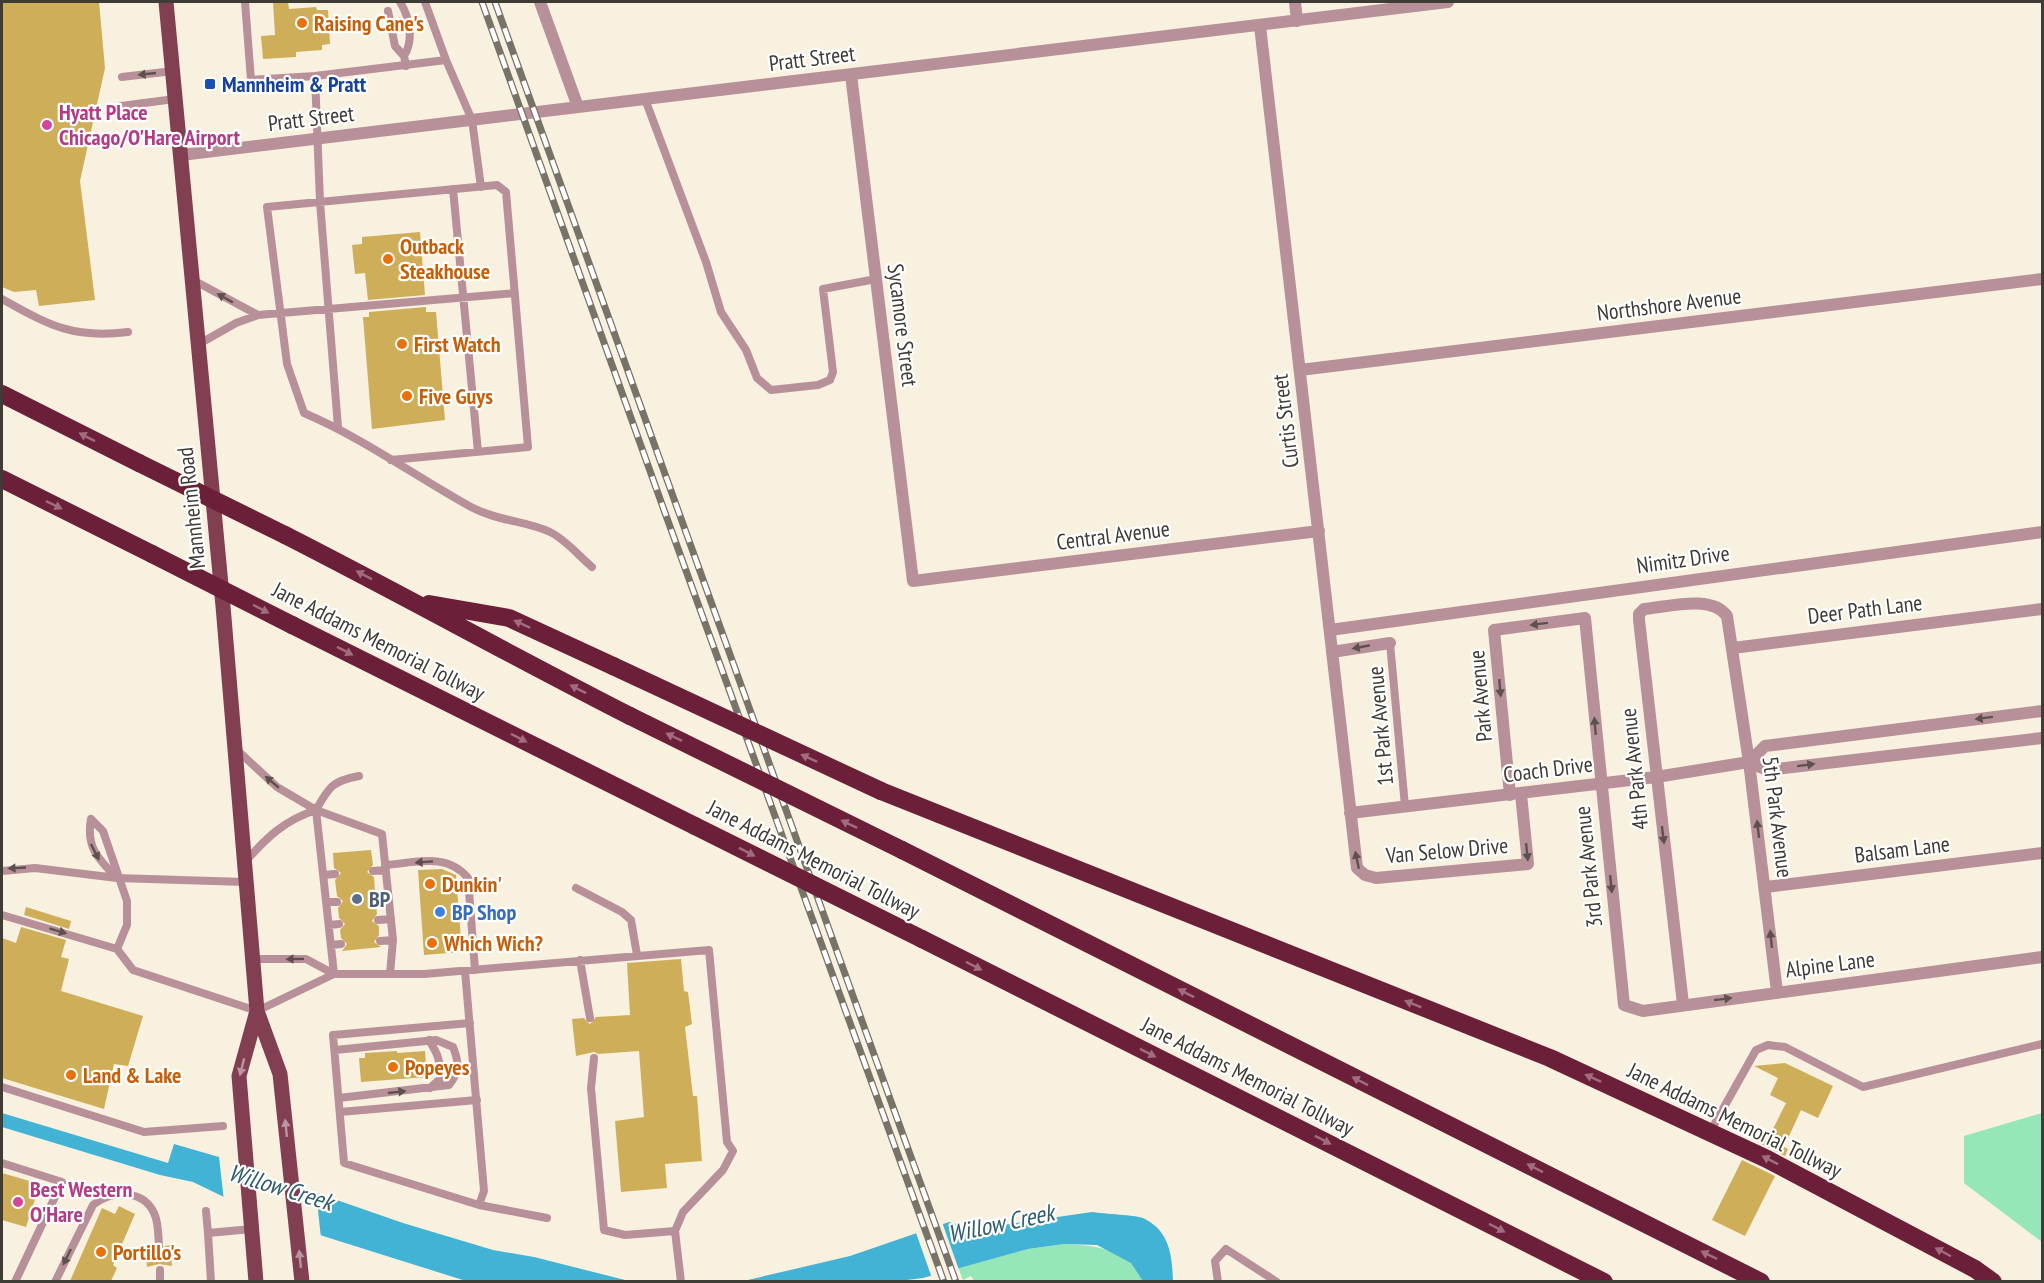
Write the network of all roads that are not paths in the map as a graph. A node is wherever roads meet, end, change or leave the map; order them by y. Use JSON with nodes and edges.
{"nodes":[{"id":1,"x":166,"y":2,"type":"edge"},
{"id":2,"x":245,"y":2,"type":"edge"},
{"id":3,"x":400,"y":2,"type":"edge"},
{"id":4,"x":425,"y":2,"type":"edge"},
{"id":5,"x":540,"y":2,"type":"edge"},
{"id":6,"x":1295,"y":2,"type":"edge"},
{"id":7,"x":1448,"y":2,"type":"edge"},
{"id":8,"x":388,"y":11,"type":"dead end"},
{"id":9,"x":1297,"y":21,"type":"junction"},
{"id":10,"x":1260,"y":26,"type":"junction"},
{"id":11,"x":404,"y":56,"type":"junction"},
{"id":12,"x":446,"y":60,"type":"junction"},
{"id":13,"x":406,"y":66,"type":"junction"},
{"id":14,"x":173,"y":71,"type":"junction"},
{"id":15,"x":850,"y":75,"type":"junction"},
{"id":16,"x":315,"y":76,"type":"junction"},
{"id":17,"x":122,"y":77,"type":"dead end"},
{"id":18,"x":175,"y":99,"type":"junction"},
{"id":19,"x":645,"y":99,"type":"junction"},
{"id":20,"x":121,"y":106,"type":"dead end"},
{"id":21,"x":578,"y":107,"type":"junction"},
{"id":22,"x":472,"y":120,"type":"junction"},
{"id":23,"x":316,"y":139,"type":"junction"},
{"id":24,"x":181,"y":155,"type":"junction"},
{"id":25,"x":481,"y":187,"type":"junction"},
{"id":26,"x":453,"y":189,"type":"junction"},
{"id":27,"x":320,"y":202,"type":"junction"},
{"id":28,"x":876,"y":279,"type":"junction"},
{"id":29,"x":2043,"y":279,"type":"edge"},
{"id":30,"x":192,"y":280,"type":"junction"},
{"id":31,"x":515,"y":293,"type":"junction"},
{"id":32,"x":463,"y":297,"type":"junction"},
{"id":33,"x":2,"y":299,"type":"edge"},
{"id":34,"x":330,"y":308,"type":"junction"},
{"id":35,"x":279,"y":312,"type":"junction"},
{"id":36,"x":258,"y":315,"type":"junction"},
{"id":37,"x":128,"y":332,"type":"dead end"},
{"id":38,"x":199,"y":344,"type":"junction"},
{"id":39,"x":1300,"y":370,"type":"junction"},
{"id":40,"x":2,"y":394,"type":"edge"},
{"id":41,"x":338,"y":427,"type":"junction"},
{"id":42,"x":478,"y":452,"type":"junction"},
{"id":43,"x":392,"y":460,"type":"junction"},
{"id":44,"x":2,"y":479,"type":"edge"},
{"id":45,"x":1319,"y":531,"type":"junction"},
{"id":46,"x":2043,"y":532,"type":"edge"},
{"id":47,"x":592,"y":567,"type":"dead end"},
{"id":48,"x":913,"y":581,"type":"joint"},
{"id":49,"x":416,"y":601,"type":"junction"},
{"id":50,"x":2043,"y":609,"type":"edge"},
{"id":51,"x":1330,"y":630,"type":"junction"},
{"id":52,"x":1494,"y":630,"type":"joint"},
{"id":53,"x":1390,"y":643,"type":"joint"},
{"id":54,"x":1733,"y":648,"type":"junction"},
{"id":55,"x":1332,"y":652,"type":"junction"},
{"id":56,"x":2043,"y":711,"type":"edge"},
{"id":57,"x":2043,"y":738,"type":"edge"},
{"id":58,"x":234,"y":748,"type":"junction"},
{"id":59,"x":1749,"y":762,"type":"junction"},
{"id":60,"x":359,"y":776,"type":"dead end"},
{"id":61,"x":1656,"y":777,"type":"junction"},
{"id":62,"x":1600,"y":784,"type":"junction"},
{"id":63,"x":1516,"y":794,"type":"junction"},
{"id":64,"x":1406,"y":806,"type":"junction"},
{"id":65,"x":316,"y":810,"type":"junction"},
{"id":66,"x":1350,"y":813,"type":"junction"},
{"id":67,"x":2043,"y":853,"type":"edge"},
{"id":68,"x":244,"y":865,"type":"junction"},
{"id":69,"x":385,"y":867,"type":"junction"},
{"id":70,"x":2,"y":871,"type":"edge"},
{"id":71,"x":373,"y":871,"type":"dead end"},
{"id":72,"x":335,"y":874,"type":"dead end"},
{"id":73,"x":323,"y":875,"type":"junction"},
{"id":74,"x":117,"y":878,"type":"junction"},
{"id":75,"x":245,"y":882,"type":"junction"},
{"id":76,"x":1766,"y":887,"type":"junction"},
{"id":77,"x":576,"y":888,"type":"dead end"},
{"id":78,"x":388,"y":896,"type":"junction"},
{"id":79,"x":376,"y":897,"type":"dead end"},
{"id":80,"x":326,"y":902,"type":"junction"},
{"id":81,"x":337,"y":902,"type":"dead end"},
{"id":82,"x":2,"y":915,"type":"edge"},
{"id":83,"x":391,"y":919,"type":"junction"},
{"id":84,"x":378,"y":920,"type":"dead end"},
{"id":85,"x":339,"y":924,"type":"dead end"},
{"id":86,"x":329,"y":925,"type":"junction"},
{"id":87,"x":393,"y":940,"type":"junction"},
{"id":88,"x":380,"y":942,"type":"dead end"},
{"id":89,"x":342,"y":944,"type":"dead end"},
{"id":90,"x":331,"y":945,"type":"junction"},
{"id":91,"x":117,"y":949,"type":"junction"},
{"id":92,"x":636,"y":955,"type":"junction"},
{"id":93,"x":2043,"y":957,"type":"edge"},
{"id":94,"x":252,"y":959,"type":"junction"},
{"id":95,"x":580,"y":960,"type":"junction"},
{"id":96,"x":475,"y":970,"type":"junction"},
{"id":97,"x":465,"y":971,"type":"junction"},
{"id":98,"x":334,"y":974,"type":"junction"},
{"id":99,"x":390,"y":974,"type":"junction"},
{"id":100,"x":1777,"y":992,"type":"junction"},
{"id":101,"x":1683,"y":1004,"type":"junction"},
{"id":102,"x":1624,"y":1005,"type":"joint"},
{"id":103,"x":257,"y":1011,"type":"junction"},
{"id":104,"x":590,"y":1018,"type":"dead end"},
{"id":105,"x":470,"y":1023,"type":"junction"},
{"id":106,"x":429,"y":1040,"type":"junction"},
{"id":107,"x":2043,"y":1044,"type":"edge"},
{"id":108,"x":335,"y":1050,"type":"junction"},
{"id":109,"x":594,"y":1058,"type":"dead end"},
{"id":110,"x":2,"y":1087,"type":"edge"},
{"id":111,"x":430,"y":1088,"type":"junction"},
{"id":112,"x":339,"y":1098,"type":"junction"},
{"id":113,"x":477,"y":1100,"type":"junction"},
{"id":114,"x":340,"y":1112,"type":"junction"},
{"id":115,"x":223,"y":1126,"type":"dead end"},
{"id":116,"x":1710,"y":1132,"type":"junction"},
{"id":117,"x":2,"y":1163,"type":"edge"},
{"id":118,"x":479,"y":1205,"type":"junction"},
{"id":119,"x":206,"y":1211,"type":"dead end"},
{"id":120,"x":547,"y":1218,"type":"dead end"},
{"id":121,"x":251,"y":1225,"type":"junction"},
{"id":122,"x":675,"y":1231,"type":"junction"},
{"id":123,"x":208,"y":1233,"type":"junction"},
{"id":124,"x":159,"y":1246,"type":"dead end"},
{"id":125,"x":160,"y":1270,"type":"dead end"},
{"id":126,"x":681,"y":1280,"type":"edge"},
{"id":127,"x":15,"y":1281,"type":"edge"},
{"id":128,"x":55,"y":1281,"type":"edge"},
{"id":129,"x":160,"y":1281,"type":"edge"},
{"id":130,"x":211,"y":1281,"type":"edge"},
{"id":131,"x":256,"y":1281,"type":"edge"},
{"id":132,"x":302,"y":1281,"type":"edge"},
{"id":133,"x":1218,"y":1281,"type":"edge"},
{"id":134,"x":1277,"y":1281,"type":"edge"},
{"id":135,"x":1604,"y":1281,"type":"edge"},
{"id":136,"x":1761,"y":1281,"type":"edge"},
{"id":137,"x":1993,"y":1281,"type":"edge"}],
"edges":[{"from":1,"to":14,"type":"main road","name":"Mannheim Road"},
{"from":2,"to":16,"type":"lane"},
{"from":3,"to":11,"type":"lane"},
{"from":4,"to":12,"type":"lane"},
{"from":5,"to":21,"type":"street"},
{"from":6,"to":9,"type":"street"},
{"from":7,"to":9,"type":"street","name":"Pratt Street"},
{"from":8,"to":11,"type":"lane"},
{"from":9,"to":10,"type":"street","name":"Pratt Street"},
{"from":10,"to":15,"type":"street","name":"Pratt Street"},
{"from":10,"to":39,"type":"street","name":"Curtis Street"},
{"from":11,"to":13,"type":"lane"},
{"from":12,"to":13,"type":"lane"},
{"from":12,"to":22,"type":"lane"},
{"from":13,"to":16,"type":"lane"},
{"from":14,"to":17,"type":"lane","one_way":true},
{"from":14,"to":18,"type":"main road","name":"Mannheim Road"},
{"from":15,"to":19,"type":"street","name":"Pratt Street"},
{"from":15,"to":28,"type":"street","name":"Sycamore Street"},
{"from":16,"to":23,"type":"lane"},
{"from":18,"to":20,"type":"lane"},
{"from":18,"to":24,"type":"main road","name":"Mannheim Road"},
{"from":19,"to":21,"type":"street","name":"Pratt Street"},
{"from":19,"to":28,"type":"lane"},
{"from":21,"to":22,"type":"street","name":"Pratt Street"},
{"from":22,"to":23,"type":"street","name":"Pratt Street"},
{"from":22,"to":25,"type":"lane"},
{"from":23,"to":24,"type":"street","name":"Pratt Street"},
{"from":23,"to":27,"type":"lane"},
{"from":24,"to":30,"type":"main road","name":"Mannheim Road"},
{"from":25,"to":26,"type":"lane"},
{"from":25,"to":31,"type":"lane"},
{"from":26,"to":27,"type":"lane"},
{"from":26,"to":32,"type":"lane"},
{"from":27,"to":34,"type":"lane"},
{"from":27,"to":35,"type":"lane"},
{"from":28,"to":48,"type":"street","name":"Sycamore Street"},
{"from":29,"to":39,"type":"street","name":"Northshore Avenue"},
{"from":36,"to":30,"type":"lane","one_way":true},
{"from":30,"to":38,"type":"main road","name":"Mannheim Road"},
{"from":31,"to":32,"type":"lane"},
{"from":31,"to":42,"type":"lane"},
{"from":32,"to":34,"type":"lane"},
{"from":32,"to":42,"type":"lane"},
{"from":33,"to":37,"type":"lane"},
{"from":34,"to":35,"type":"lane"},
{"from":34,"to":41,"type":"lane"},
{"from":35,"to":36,"type":"lane"},
{"from":35,"to":41,"type":"lane"},
{"from":36,"to":38,"type":"lane"},
{"from":38,"to":58,"type":"main road","name":"Mannheim Road"},
{"from":39,"to":45,"type":"street","name":"Curtis Street"},
{"from":49,"to":40,"type":"highway","name":"Jane Addams Memorial Tollway","one_way":true,"bridge":true},
{"from":41,"to":43,"type":"lane"},
{"from":42,"to":43,"type":"lane"},
{"from":43,"to":47,"type":"lane"},
{"from":44,"to":135,"type":"highway","name":"Jane Addams Memorial Tollway","one_way":true,"bridge":true},
{"from":45,"to":48,"type":"street","name":"Central Avenue"},
{"from":45,"to":51,"type":"street","name":"Curtis Street"},
{"from":46,"to":51,"type":"street","name":"Nimitz Drive"},
{"from":116,"to":49,"type":"highway","name":"Jane Addams Memorial Tollway","one_way":true,"bridge":true},
{"from":136,"to":49,"type":"highway","name":"Jane Addams Memorial Tollway","one_way":true,"bridge":true},
{"from":50,"to":54,"type":"street","name":"Deer Path Lane"},
{"from":51,"to":55,"type":"street","name":"Curtis Street"},
{"from":62,"to":52,"type":"street","name":"3rd Park Avenue","one_way":true},
{"from":52,"to":63,"type":"street","name":"Park Avenue","one_way":true},
{"from":53,"to":55,"type":"street","one_way":true},
{"from":53,"to":64,"type":"lane","name":"1st Park Avenue"},
{"from":54,"to":59,"type":"street","name":"5th Park Avenue"},
{"from":54,"to":61,"type":"street","name":"4th Park Avenue"},
{"from":55,"to":66,"type":"street","name":"Curtis Street"},
{"from":56,"to":59,"type":"street","name":"Coach Drive","one_way":true},
{"from":59,"to":57,"type":"street","name":"Coach Drive","one_way":true},
{"from":65,"to":58,"type":"lane","one_way":true},
{"from":58,"to":68,"type":"main road","name":"Mannheim Road"},
{"from":59,"to":61,"type":"street","name":"Coach Drive"},
{"from":76,"to":59,"type":"street","name":"5th Park Avenue","one_way":true},
{"from":60,"to":65,"type":"lane"},
{"from":61,"to":62,"type":"street","name":"Coach Drive"},
{"from":61,"to":101,"type":"street","name":"4th Park Avenue","one_way":true},
{"from":62,"to":63,"type":"street","name":"Coach Drive"},
{"from":62,"to":102,"type":"street","name":"3rd Park Avenue","one_way":true},
{"from":63,"to":64,"type":"street","name":"Coach Drive"},
{"from":63,"to":66,"type":"street","name":"Van Selow Drive","one_way":true},
{"from":64,"to":66,"type":"street","name":"Coach Drive"},
{"from":65,"to":68,"type":"lane"},
{"from":65,"to":69,"type":"lane"},
{"from":65,"to":73,"type":"lane"},
{"from":67,"to":76,"type":"street","name":"Balsam Lane"},
{"from":68,"to":75,"type":"main road","name":"Mannheim Road"},
{"from":69,"to":71,"type":"lane"},
{"from":69,"to":78,"type":"lane"},
{"from":96,"to":69,"type":"lane","one_way":true},
{"from":74,"to":70,"type":"lane","one_way":true},
{"from":72,"to":73,"type":"lane"},
{"from":73,"to":80,"type":"lane"},
{"from":74,"to":74,"type":"lane","one_way":true},
{"from":74,"to":75,"type":"lane"},
{"from":74,"to":91,"type":"lane"},
{"from":75,"to":94,"type":"main road","name":"Mannheim Road"},
{"from":100,"to":76,"type":"street","name":"5th Park Avenue","one_way":true},
{"from":77,"to":92,"type":"lane"},
{"from":78,"to":79,"type":"lane"},
{"from":78,"to":83,"type":"lane"},
{"from":80,"to":81,"type":"lane"},
{"from":80,"to":86,"type":"lane"},
{"from":82,"to":91,"type":"lane","one_way":true},
{"from":83,"to":84,"type":"lane"},
{"from":83,"to":87,"type":"lane"},
{"from":85,"to":86,"type":"lane"},
{"from":86,"to":90,"type":"lane"},
{"from":87,"to":88,"type":"lane"},
{"from":87,"to":99,"type":"lane"},
{"from":89,"to":90,"type":"lane"},
{"from":90,"to":98,"type":"lane"},
{"from":91,"to":103,"type":"lane"},
{"from":92,"to":95,"type":"lane"},
{"from":92,"to":122,"type":"lane"},
{"from":93,"to":100,"type":"street","name":"Alpine Lane"},
{"from":98,"to":94,"type":"lane","one_way":true},
{"from":94,"to":103,"type":"main road","name":"Mannheim Road"},
{"from":95,"to":96,"type":"lane"},
{"from":95,"to":104,"type":"lane"},
{"from":96,"to":97,"type":"lane"},
{"from":97,"to":99,"type":"lane"},
{"from":97,"to":105,"type":"lane"},
{"from":98,"to":99,"type":"lane"},
{"from":98,"to":103,"type":"lane"},
{"from":101,"to":100,"type":"street","name":"Alpine Lane","one_way":true},
{"from":101,"to":102,"type":"street","name":"Alpine Lane"},
{"from":103,"to":121,"type":"main road","name":"Mannheim Road","one_way":true},
{"from":132,"to":103,"type":"main road","name":"Mannheim Road","one_way":true},
{"from":105,"to":108,"type":"lane"},
{"from":105,"to":113,"type":"lane"},
{"from":106,"to":108,"type":"lane"},
{"from":106,"to":111,"type":"lane"},
{"from":106,"to":111,"type":"lane"},
{"from":107,"to":116,"type":"lane"},
{"from":108,"to":112,"type":"lane"},
{"from":109,"to":122,"type":"lane"},
{"from":110,"to":115,"type":"lane"},
{"from":112,"to":111,"type":"lane","one_way":true},
{"from":112,"to":114,"type":"lane"},
{"from":113,"to":114,"type":"lane"},
{"from":113,"to":118,"type":"lane"},
{"from":114,"to":118,"type":"lane"},
{"from":137,"to":116,"type":"highway","name":"Jane Addams Memorial Tollway","one_way":true},
{"from":117,"to":127,"type":"lane"},
{"from":118,"to":120,"type":"lane"},
{"from":119,"to":123,"type":"lane"},
{"from":121,"to":123,"type":"lane"},
{"from":121,"to":131,"type":"main road","name":"Mannheim Road"},
{"from":122,"to":126,"type":"lane"},
{"from":123,"to":130,"type":"lane"},
{"from":124,"to":128,"type":"lane","one_way":true},
{"from":125,"to":129,"type":"lane"},
{"from":133,"to":134,"type":"lane"}]}
